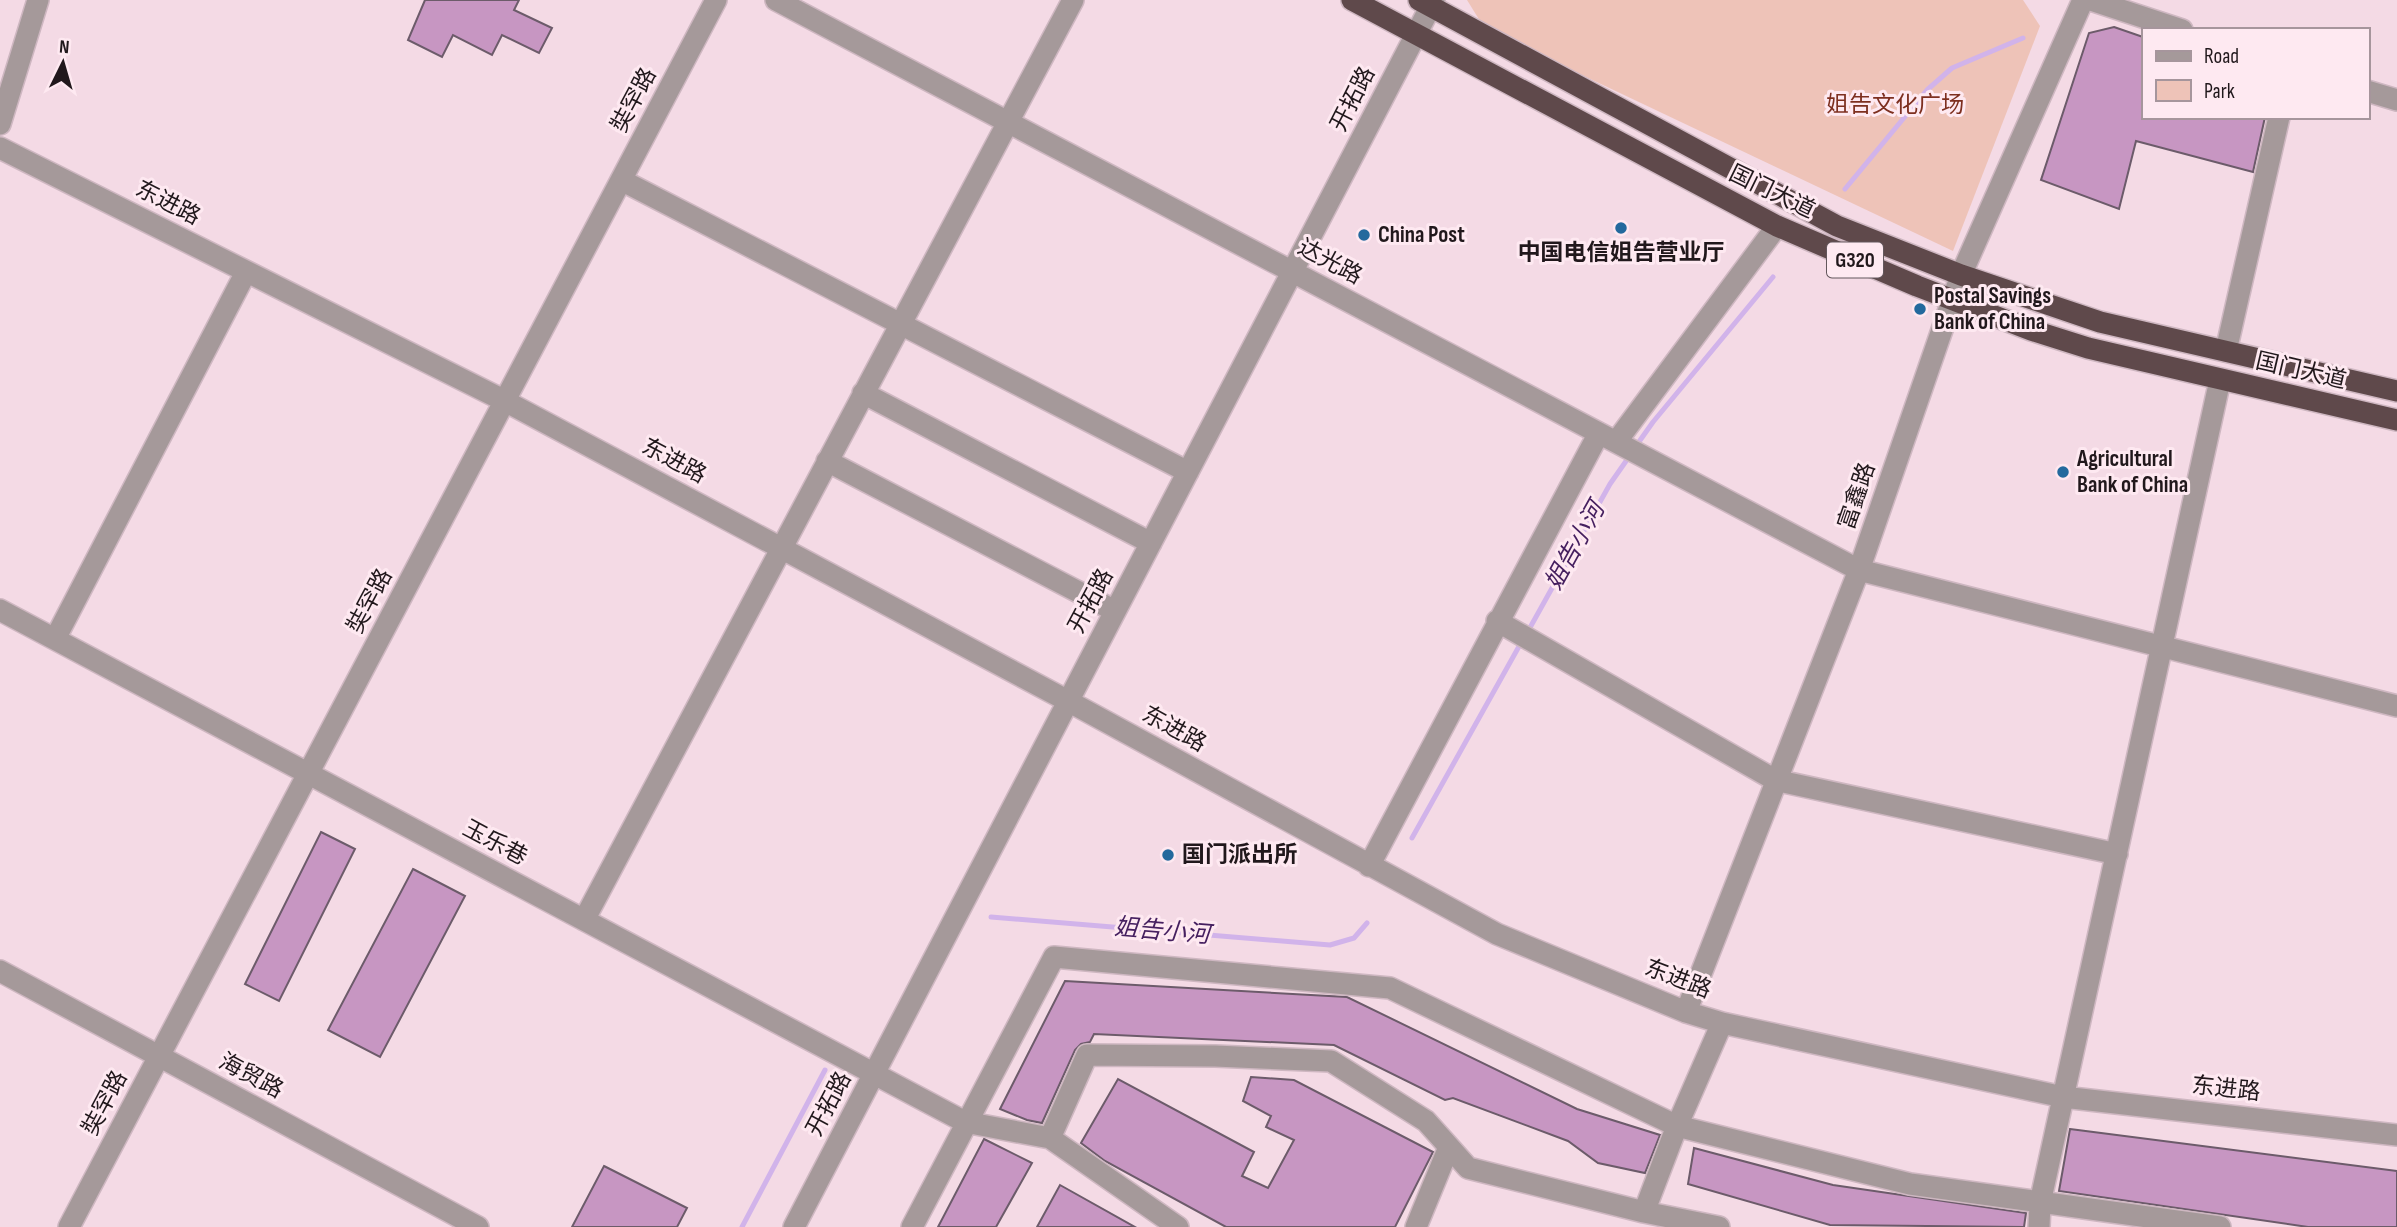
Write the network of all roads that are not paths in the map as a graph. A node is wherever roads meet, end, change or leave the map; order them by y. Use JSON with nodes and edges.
{"nodes":[{"id":1,"x":38,"y":0,"type":"edge"},
{"id":2,"x":716,"y":0,"type":"edge"},
{"id":3,"x":776,"y":0,"type":"edge"},
{"id":4,"x":1073,"y":0,"type":"edge"},
{"id":5,"x":1352,"y":0,"type":"edge"},
{"id":6,"x":2084,"y":0,"type":"edge"},
{"id":7,"x":2091,"y":0,"type":"edge"},
{"id":8,"x":1428,"y":2,"type":"edge"},
{"id":9,"x":2176,"y":28,"type":"edge"},
{"id":10,"x":1416,"y":34,"type":"junction"},
{"id":11,"x":2369,"y":91,"type":"edge"},
{"id":12,"x":2397,"y":100,"type":"edge"},
{"id":13,"x":2279,"y":119,"type":"edge"},
{"id":14,"x":1007,"y":121,"type":"junction"},
{"id":15,"x":0,"y":124,"type":"edge"},
{"id":16,"x":0,"y":148,"type":"edge"},
{"id":17,"x":621,"y":180,"type":"junction"},
{"id":18,"x":1777,"y":226,"type":"junction"},
{"id":19,"x":246,"y":272,"type":"junction"},
{"id":20,"x":1292,"y":272,"type":"junction"},
{"id":21,"x":1961,"y":275,"type":"junction"},
{"id":22,"x":1952,"y":300,"type":"junction"},
{"id":23,"x":900,"y":323,"type":"junction"},
{"id":24,"x":2226,"y":351,"type":"junction"},
{"id":25,"x":2220,"y":380,"type":"junction"},
{"id":26,"x":2397,"y":391,"type":"edge"},
{"id":27,"x":863,"y":393,"type":"junction"},
{"id":28,"x":505,"y":401,"type":"junction"},
{"id":29,"x":2397,"y":420,"type":"edge"},
{"id":30,"x":1612,"y":440,"type":"junction"},
{"id":31,"x":827,"y":461,"type":"junction"},
{"id":32,"x":1188,"y":472,"type":"junction"},
{"id":33,"x":1151,"y":543,"type":"junction"},
{"id":34,"x":781,"y":548,"type":"junction"},
{"id":35,"x":1859,"y":570,"type":"junction"},
{"id":36,"x":0,"y":610,"type":"edge"},
{"id":37,"x":1115,"y":611,"type":"junction"},
{"id":38,"x":1506,"y":626,"type":"junction"},
{"id":39,"x":55,"y":639,"type":"junction"},
{"id":40,"x":2162,"y":647,"type":"junction"},
{"id":41,"x":1069,"y":701,"type":"junction"},
{"id":42,"x":2397,"y":706,"type":"edge"},
{"id":43,"x":308,"y":774,"type":"junction"},
{"id":44,"x":1775,"y":780,"type":"junction"},
{"id":45,"x":2117,"y":854,"type":"junction"},
{"id":46,"x":1368,"y":866,"type":"junction"},
{"id":47,"x":583,"y":920,"type":"junction"},
{"id":48,"x":0,"y":971,"type":"edge"},
{"id":49,"x":1686,"y":1012,"type":"junction"},
{"id":50,"x":1722,"y":1023,"type":"junction"},
{"id":51,"x":160,"y":1056,"type":"junction"},
{"id":52,"x":874,"y":1074,"type":"junction"},
{"id":53,"x":2063,"y":1097,"type":"junction"},
{"id":54,"x":965,"y":1122,"type":"junction"},
{"id":55,"x":1677,"y":1126,"type":"junction"},
{"id":56,"x":2397,"y":1135,"type":"edge"},
{"id":57,"x":1050,"y":1138,"type":"junction"},
{"id":58,"x":1449,"y":1147,"type":"junction"},
{"id":59,"x":2040,"y":1203,"type":"junction"},
{"id":60,"x":1644,"y":1212,"type":"junction"},
{"id":61,"x":69,"y":1227,"type":"edge"},
{"id":62,"x":478,"y":1227,"type":"edge"},
{"id":63,"x":794,"y":1227,"type":"edge"},
{"id":64,"x":912,"y":1227,"type":"edge"},
{"id":65,"x":1178,"y":1227,"type":"edge"},
{"id":66,"x":1416,"y":1227,"type":"edge"},
{"id":67,"x":1719,"y":1227,"type":"edge"},
{"id":68,"x":2039,"y":1227,"type":"edge"},
{"id":69,"x":2220,"y":1227,"type":"edge"}],
"edges":[{"from":1,"to":15,"type":"street"},
{"from":2,"to":17,"type":"street","name":"奘罕路"},
{"from":3,"to":14,"type":"street","name":"达光路"},
{"from":4,"to":14,"type":"street"},
{"from":5,"to":10,"type":"highway","name":"国门大道","number":"G320"},
{"from":6,"to":21,"type":"street","name":"富鑫路"},
{"from":7,"to":9,"type":"street"},
{"from":8,"to":10,"type":"street","name":"开拓路"},
{"from":8,"to":21,"type":"highway","name":"国门大道","number":"G320"},
{"from":10,"to":18,"type":"highway","name":"国门大道","number":"G320"},
{"from":10,"to":20,"type":"street","name":"开拓路"},
{"from":11,"to":12,"type":"street"},
{"from":13,"to":24,"type":"street"},
{"from":14,"to":20,"type":"street","name":"达光路"},
{"from":14,"to":23,"type":"street"},
{"from":16,"to":19,"type":"street","name":"东进路"},
{"from":17,"to":23,"type":"street"},
{"from":17,"to":28,"type":"street","name":"奘罕路"},
{"from":18,"to":22,"type":"highway","name":"国门大道","number":"G320"},
{"from":18,"to":30,"type":"street"},
{"from":19,"to":28,"type":"street","name":"东进路"},
{"from":19,"to":39,"type":"street"},
{"from":20,"to":30,"type":"street","name":"达光路"},
{"from":20,"to":32,"type":"street","name":"开拓路"},
{"from":21,"to":22,"type":"street","name":"富鑫路"},
{"from":21,"to":24,"type":"highway","name":"国门大道","number":"G320"},
{"from":22,"to":25,"type":"highway","name":"国门大道","number":"G320"},
{"from":22,"to":35,"type":"street","name":"富鑫路"},
{"from":23,"to":27,"type":"street"},
{"from":23,"to":32,"type":"street"},
{"from":24,"to":26,"type":"highway","name":"国门大道","number":"G320"},
{"from":25,"to":29,"type":"highway","name":"国门大道","number":"G320"},
{"from":25,"to":40,"type":"street"},
{"from":27,"to":31,"type":"street"},
{"from":27,"to":33,"type":"street"},
{"from":28,"to":34,"type":"street","name":"东进路"},
{"from":28,"to":43,"type":"street","name":"奘罕路"},
{"from":30,"to":35,"type":"street","name":"达光路"},
{"from":30,"to":38,"type":"street"},
{"from":31,"to":34,"type":"street"},
{"from":31,"to":37,"type":"street"},
{"from":32,"to":33,"type":"street","name":"开拓路"},
{"from":33,"to":37,"type":"street","name":"开拓路"},
{"from":34,"to":41,"type":"street","name":"东进路"},
{"from":34,"to":47,"type":"street"},
{"from":35,"to":40,"type":"street","name":"达光路"},
{"from":35,"to":44,"type":"street","name":"富鑫路"},
{"from":36,"to":39,"type":"street","name":"玉乐巷"},
{"from":37,"to":41,"type":"street","name":"开拓路"},
{"from":38,"to":44,"type":"street"},
{"from":38,"to":46,"type":"street"},
{"from":39,"to":43,"type":"street","name":"玉乐巷"},
{"from":40,"to":42,"type":"street","name":"达光路"},
{"from":40,"to":45,"type":"street"},
{"from":41,"to":46,"type":"street","name":"东进路"},
{"from":41,"to":52,"type":"street","name":"开拓路"},
{"from":43,"to":47,"type":"street","name":"玉乐巷"},
{"from":43,"to":51,"type":"street","name":"奘罕路"},
{"from":44,"to":45,"type":"street"},
{"from":44,"to":49,"type":"street","name":"富鑫路"},
{"from":45,"to":53,"type":"street"},
{"from":46,"to":49,"type":"street","name":"东进路"},
{"from":47,"to":52,"type":"street","name":"玉乐巷"},
{"from":48,"to":51,"type":"street","name":"海贸路"},
{"from":49,"to":50,"type":"street","name":"东进路"},
{"from":50,"to":53,"type":"street","name":"东进路"},
{"from":50,"to":55,"type":"street"},
{"from":51,"to":61,"type":"street","name":"奘罕路"},
{"from":51,"to":62,"type":"street","name":"海贸路"},
{"from":52,"to":54,"type":"street","name":"玉乐巷"},
{"from":52,"to":63,"type":"street","name":"开拓路"},
{"from":53,"to":56,"type":"street","name":"东进路"},
{"from":53,"to":59,"type":"street"},
{"from":54,"to":55,"type":"street"},
{"from":54,"to":57,"type":"street","name":"玉乐巷"},
{"from":54,"to":64,"type":"street"},
{"from":55,"to":59,"type":"street"},
{"from":55,"to":60,"type":"street"},
{"from":57,"to":58,"type":"street"},
{"from":57,"to":65,"type":"street"},
{"from":58,"to":60,"type":"street"},
{"from":58,"to":66,"type":"street"},
{"from":59,"to":68,"type":"street"},
{"from":59,"to":69,"type":"street"},
{"from":60,"to":67,"type":"street"}]}
